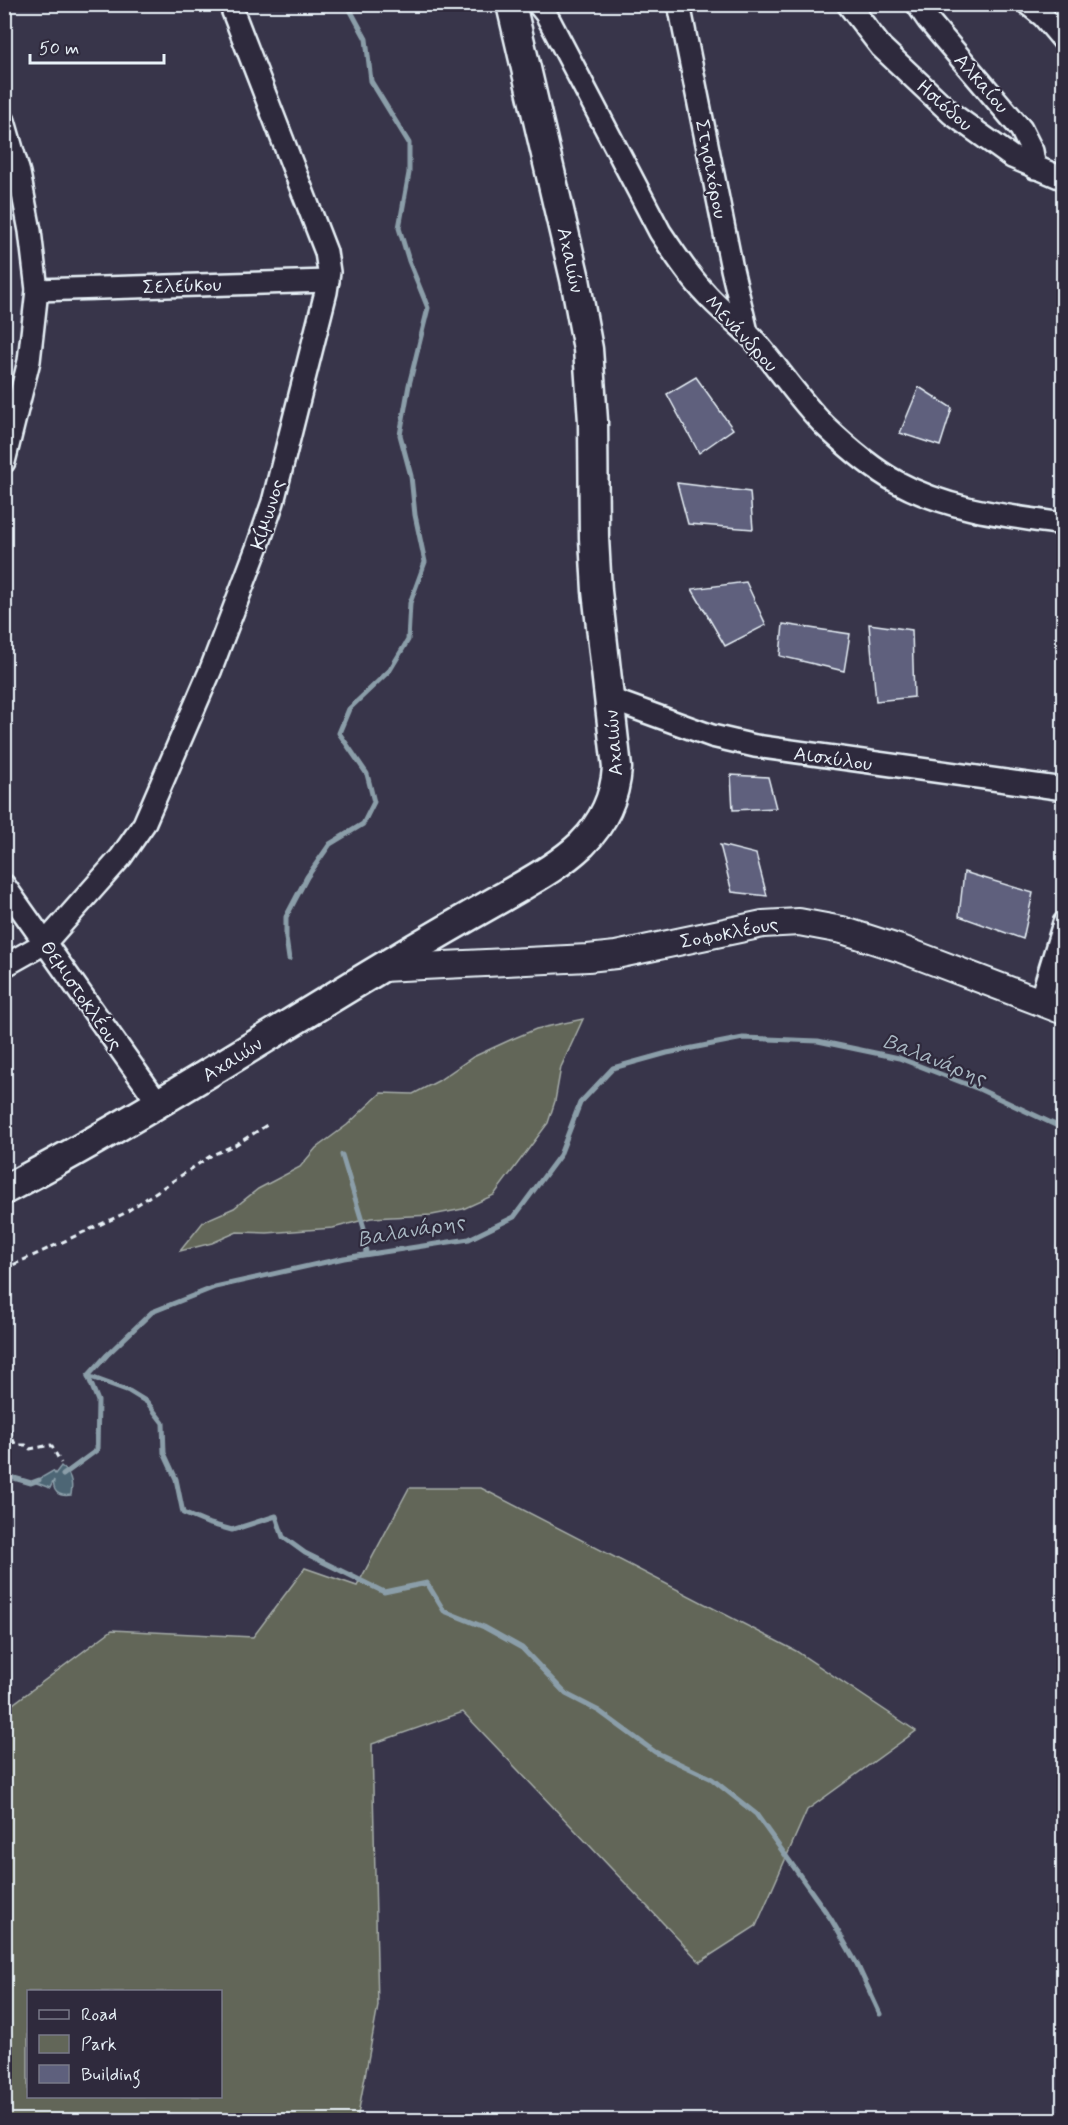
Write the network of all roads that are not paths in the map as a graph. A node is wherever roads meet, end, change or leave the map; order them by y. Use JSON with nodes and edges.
{"nodes":[{"id":1,"x":230,"y":4,"type":"edge"},
{"id":2,"x":511,"y":4,"type":"edge"},
{"id":3,"x":538,"y":4,"type":"edge"},
{"id":4,"x":680,"y":4,"type":"edge"},
{"id":5,"x":848,"y":4,"type":"edge"},
{"id":6,"x":917,"y":4,"type":"edge"},
{"id":7,"x":1028,"y":4,"type":"edge"},
{"id":8,"x":1064,"y":41,"type":"edge"},
{"id":9,"x":4,"y":121,"type":"edge"},
{"id":10,"x":1035,"y":168,"type":"junction"},
{"id":11,"x":1064,"y":178,"type":"edge"},
{"id":12,"x":328,"y":281,"type":"junction"},
{"id":13,"x":37,"y":290,"type":"junction"},
{"id":14,"x":747,"y":332,"type":"junction"},
{"id":15,"x":4,"y":462,"type":"edge"},
{"id":16,"x":1064,"y":524,"type":"edge"},
{"id":17,"x":610,"y":699,"type":"junction"},
{"id":18,"x":1064,"y":789,"type":"edge"},
{"id":19,"x":4,"y":885,"type":"edge"},
{"id":20,"x":1064,"y":923,"type":"edge"},
{"id":21,"x":45,"y":943,"type":"junction"},
{"id":22,"x":4,"y":966,"type":"edge"},
{"id":23,"x":381,"y":968,"type":"junction"},
{"id":24,"x":1040,"y":1002,"type":"junction"},
{"id":25,"x":1064,"y":1011,"type":"edge"},
{"id":26,"x":159,"y":1104,"type":"junction"},
{"id":27,"x":4,"y":1190,"type":"edge"}],
"edges":[{"from":1,"to":12,"type":"street","name":"Κίμωνος"},
{"from":2,"to":17,"type":"main road","name":"Αχαιών"},
{"from":3,"to":14,"type":"street","name":"Μενάνδρου"},
{"from":4,"to":14,"type":"street","name":"Στησιχόρου"},
{"from":5,"to":10,"type":"street","name":"Ησιόδου"},
{"from":6,"to":10,"type":"street","name":"Αλκαίου"},
{"from":7,"to":8,"type":"street"},
{"from":9,"to":13,"type":"street"},
{"from":10,"to":11,"type":"street","name":"Ησιόδου"},
{"from":12,"to":13,"type":"street","name":"Σελεύκου"},
{"from":12,"to":21,"type":"street","name":"Κίμωνος"},
{"from":13,"to":15,"type":"street"},
{"from":14,"to":16,"type":"street","name":"Μενάνδρου"},
{"from":17,"to":18,"type":"street","name":"Αισχύλου"},
{"from":17,"to":23,"type":"main road","name":"Αχαιών"},
{"from":19,"to":21,"type":"street","name":"Θεμιστοκλέους"},
{"from":20,"to":24,"type":"street"},
{"from":21,"to":22,"type":"street","name":"Κίμωνος"},
{"from":21,"to":26,"type":"street","name":"Θεμιστοκλέους"},
{"from":23,"to":24,"type":"street","name":"Σοφοκλέους"},
{"from":23,"to":26,"type":"main road","name":"Αχαιών"},
{"from":24,"to":25,"type":"street","name":"Σοφοκλέους"},
{"from":26,"to":27,"type":"main road","name":"Αχαιών"}]}
